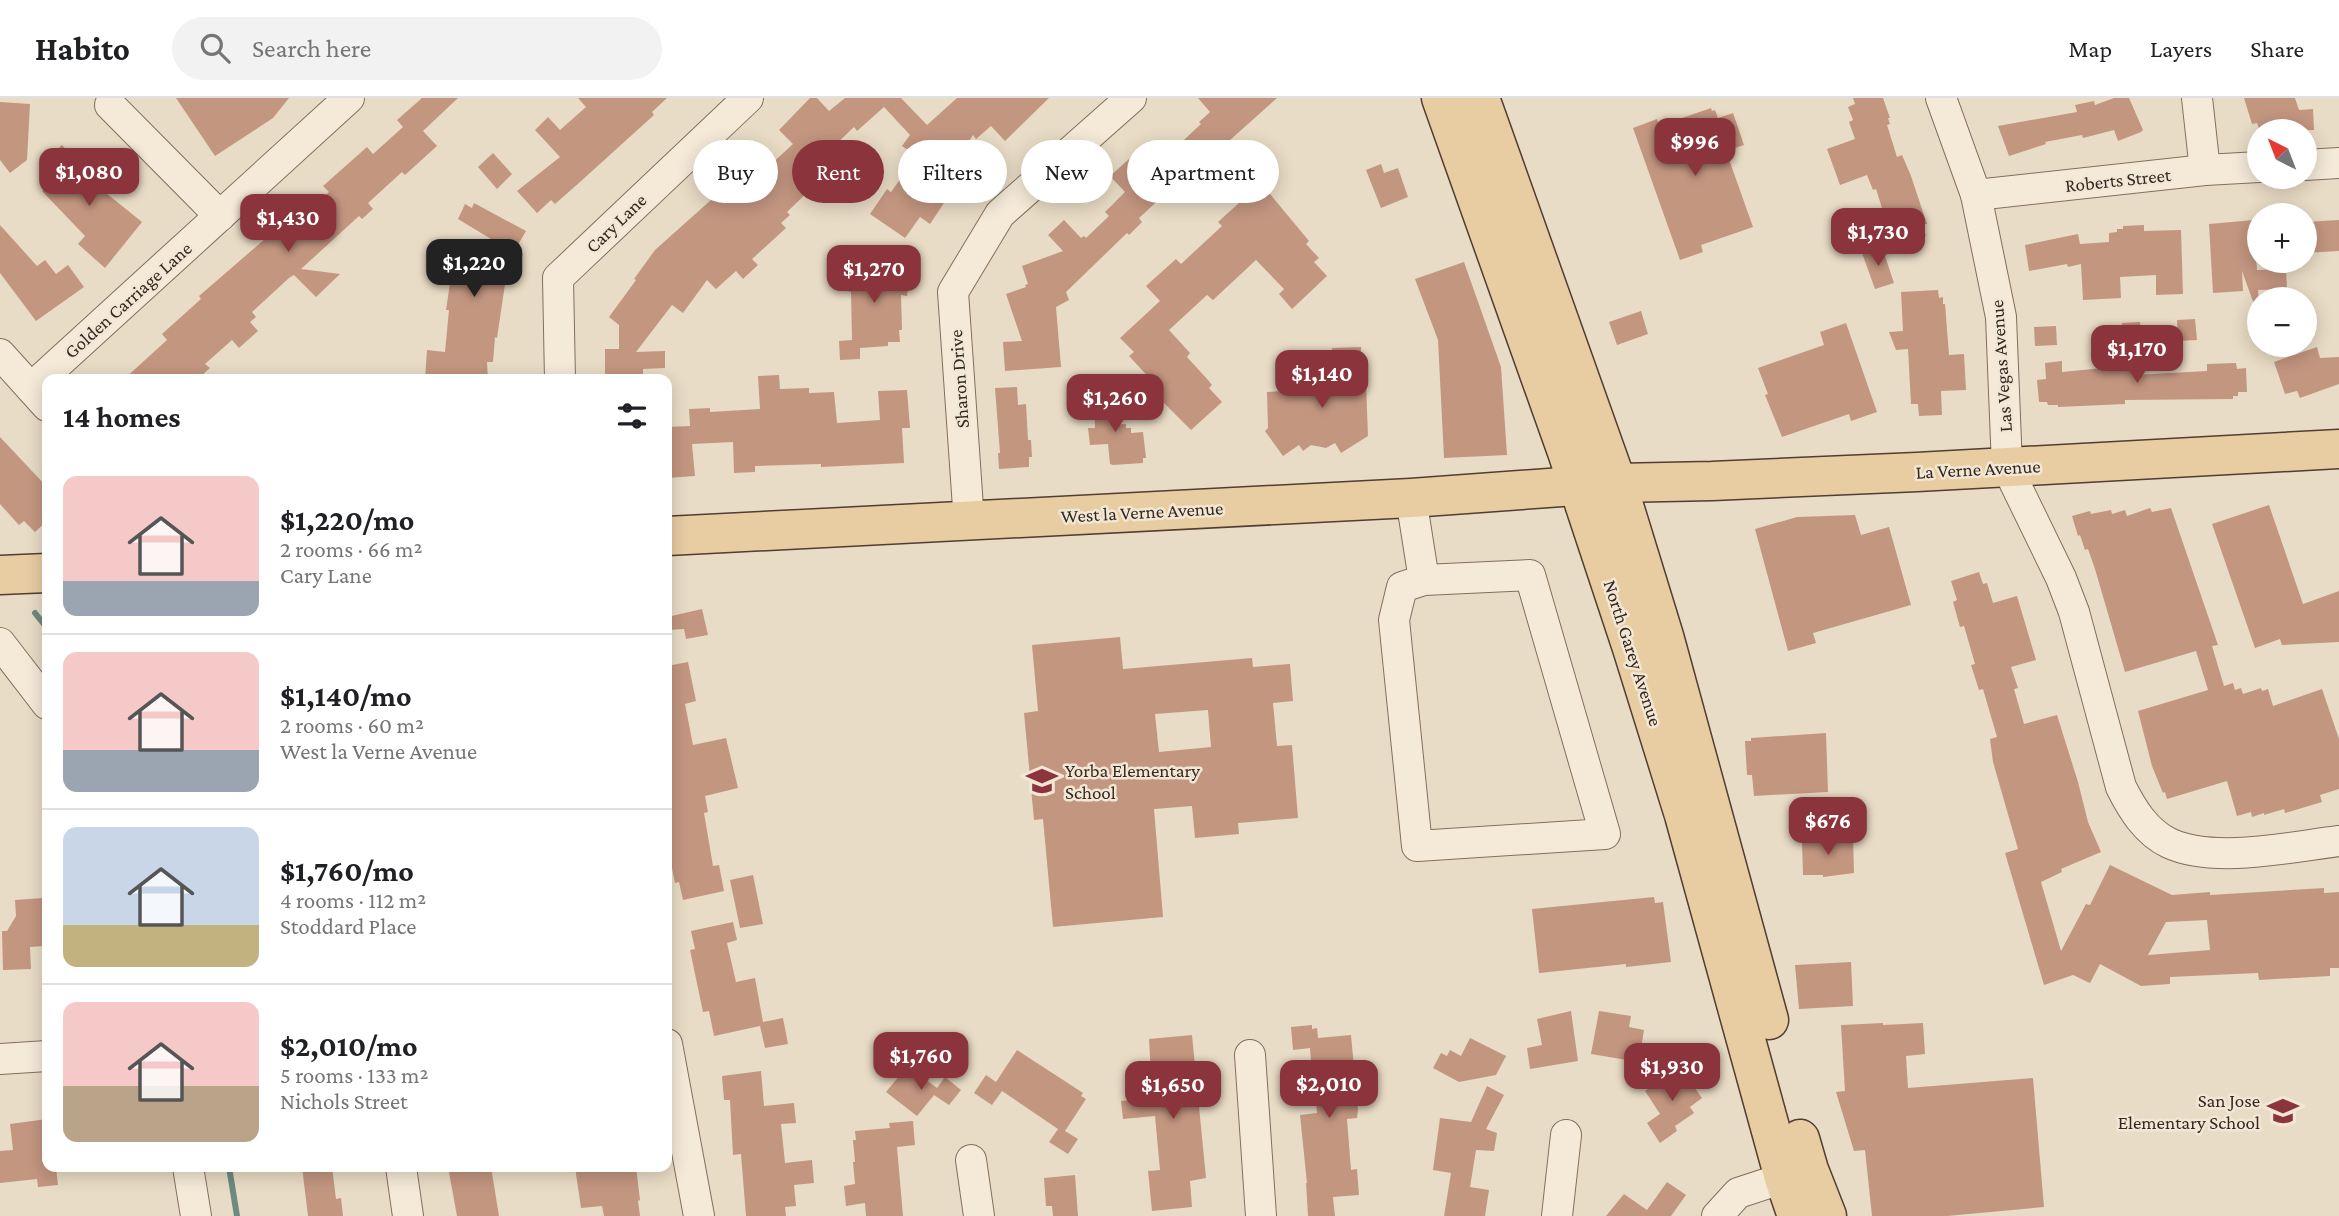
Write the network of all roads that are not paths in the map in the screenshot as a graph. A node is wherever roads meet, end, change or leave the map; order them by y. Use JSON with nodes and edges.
{"nodes":[{"id":1,"x":349,"y":98,"type":"edge"},
{"id":2,"x":748,"y":98,"type":"edge"},
{"id":3,"x":1131,"y":98,"type":"edge"},
{"id":4,"x":1441,"y":98,"type":"edge"},
{"id":5,"x":1479,"y":98,"type":"edge"},
{"id":6,"x":1941,"y":98,"type":"edge"},
{"id":7,"x":2197,"y":98,"type":"edge"},
{"id":8,"x":110,"y":104,"type":"dead end"},
{"id":9,"x":2339,"y":163,"type":"edge"},
{"id":10,"x":2317,"y":164,"type":"edge"},
{"id":11,"x":2247,"y":168,"type":"edge"},
{"id":12,"x":2205,"y":170,"type":"junction"},
{"id":13,"x":1976,"y":194,"type":"junction"},
{"id":14,"x":220,"y":216,"type":"junction"},
{"id":15,"x":0,"y":355,"type":"edge"},
{"id":16,"x":62,"y":374,"type":"edge"},
{"id":17,"x":560,"y":374,"type":"edge"},
{"id":18,"x":39,"y":397,"type":"edge"},
{"id":19,"x":2339,"y":449,"type":"edge"},
{"id":20,"x":2007,"y":467,"type":"junction"},
{"id":21,"x":1617,"y":482,"type":"junction"},
{"id":22,"x":1578,"y":485,"type":"junction"},
{"id":23,"x":1411,"y":498,"type":"junction"},
{"id":24,"x":969,"y":522,"type":"junction"},
{"id":25,"x":672,"y":536,"type":"edge"},
{"id":26,"x":42,"y":573,"type":"edge"},
{"id":27,"x":0,"y":575,"type":"edge"},
{"id":28,"x":1424,"y":580,"type":"junction"},
{"id":29,"x":0,"y":643,"type":"edge"},
{"id":30,"x":42,"y":698,"type":"edge"},
{"id":31,"x":2339,"y":841,"type":"edge"},
{"id":32,"x":1250,"y":1055,"type":"dead end"},
{"id":33,"x":42,"y":1056,"type":"edge"},
{"id":34,"x":0,"y":1059,"type":"edge"},
{"id":35,"x":672,"y":1071,"type":"edge"},
{"id":36,"x":1566,"y":1135,"type":"dead end"},
{"id":37,"x":971,"y":1160,"type":"dead end"},
{"id":38,"x":189,"y":1172,"type":"edge"},
{"id":39,"x":402,"y":1172,"type":"edge"},
{"id":40,"x":1797,"y":1174,"type":"junction"},
{"id":41,"x":196,"y":1216,"type":"edge"},
{"id":42,"x":408,"y":1216,"type":"edge"},
{"id":43,"x":699,"y":1216,"type":"edge"},
{"id":44,"x":979,"y":1216,"type":"edge"},
{"id":45,"x":1261,"y":1216,"type":"edge"},
{"id":46,"x":1557,"y":1216,"type":"edge"},
{"id":47,"x":1717,"y":1216,"type":"edge"},
{"id":48,"x":1797,"y":1216,"type":"edge"},
{"id":49,"x":1827,"y":1216,"type":"edge"}],
"edges":[{"from":1,"to":14,"type":"street","name":"Golden Carriage Lane"},
{"from":2,"to":17,"type":"street","name":"Cary Lane"},
{"from":3,"to":24,"type":"street","name":"Sharon Drive"},
{"from":4,"to":22,"type":"main road","name":"North Garey Avenue"},
{"from":5,"to":21,"type":"main road","name":"North Garey Avenue"},
{"from":6,"to":13,"type":"street","name":"Las Vegas Avenue"},
{"from":7,"to":12,"type":"street"},
{"from":8,"to":14,"type":"street"},
{"from":9,"to":10,"type":"street"},
{"from":11,"to":12,"type":"street","name":"Roberts Street"},
{"from":12,"to":13,"type":"street","name":"Roberts Street"},
{"from":13,"to":20,"type":"street","name":"Las Vegas Avenue"},
{"from":14,"to":16,"type":"street","name":"Golden Carriage Lane"},
{"from":15,"to":18,"type":"street"},
{"from":19,"to":20,"type":"main road","name":"La Verne Avenue"},
{"from":20,"to":21,"type":"main road","name":"La Verne Avenue"},
{"from":20,"to":31,"type":"street","name":"Las Vegas Avenue"},
{"from":21,"to":22,"type":"main road","name":"West la Verne Avenue"},
{"from":21,"to":40,"type":"main road","name":"North Garey Avenue"},
{"from":22,"to":23,"type":"main road","name":"West la Verne Avenue"},
{"from":22,"to":40,"type":"main road","name":"North Garey Avenue"},
{"from":23,"to":24,"type":"main road","name":"West la Verne Avenue"},
{"from":23,"to":28,"type":"street"},
{"from":24,"to":25,"type":"main road","name":"West la Verne Avenue"},
{"from":26,"to":27,"type":"main road"},
{"from":28,"to":28,"type":"street"},
{"from":29,"to":30,"type":"street"},
{"from":32,"to":45,"type":"street"},
{"from":33,"to":34,"type":"street"},
{"from":35,"to":43,"type":"street"},
{"from":36,"to":46,"type":"street"},
{"from":37,"to":44,"type":"street"},
{"from":38,"to":41,"type":"street"},
{"from":39,"to":42,"type":"street"},
{"from":40,"to":47,"type":"street"},
{"from":40,"to":48,"type":"main road","name":"North Garey Avenue"},
{"from":40,"to":49,"type":"main road","name":"North Garey Avenue"}]}
